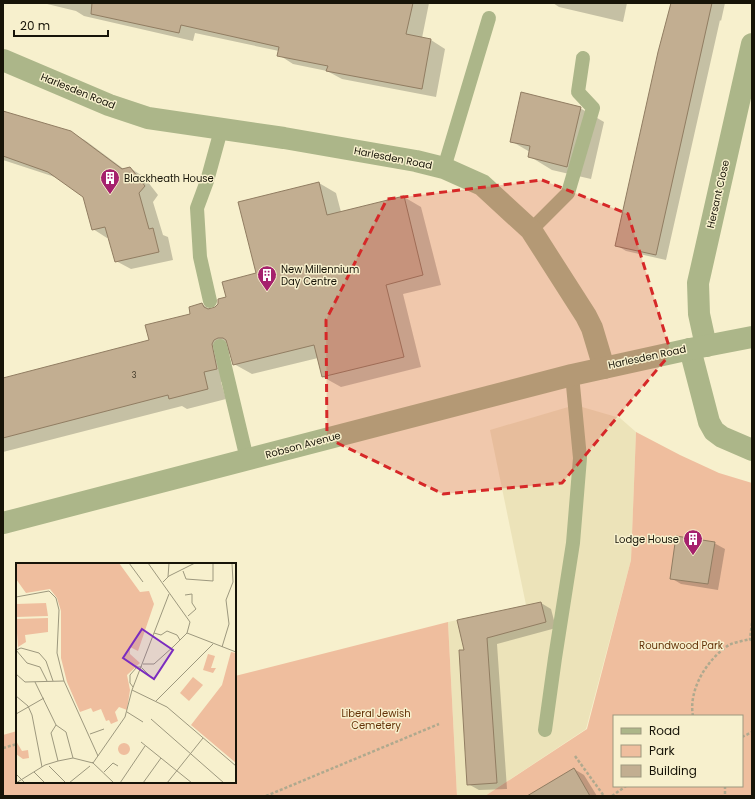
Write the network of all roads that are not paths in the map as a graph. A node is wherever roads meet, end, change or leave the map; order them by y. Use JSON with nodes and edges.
{"nodes":[{"id":1,"x":489,"y":18,"type":"dead end"},
{"id":2,"x":752,"y":44,"type":"edge"},
{"id":3,"x":583,"y":58,"type":"dead end"},
{"id":4,"x":3,"y":60,"type":"edge"},
{"id":5,"x":221,"y":130,"type":"junction"},
{"id":6,"x":444,"y":168,"type":"junction"},
{"id":7,"x":531,"y":230,"type":"junction"},
{"id":8,"x":210,"y":301,"type":"dead end"},
{"id":9,"x":752,"y":337,"type":"edge"},
{"id":10,"x":220,"y":346,"type":"dead end"},
{"id":11,"x":698,"y":347,"type":"junction"},
{"id":12,"x":604,"y":368,"type":"junction"},
{"id":13,"x":572,"y":375,"type":"junction"},
{"id":14,"x":752,"y":450,"type":"edge"},
{"id":15,"x":247,"y":459,"type":"junction"},
{"id":16,"x":3,"y":522,"type":"edge"},
{"id":17,"x":545,"y":730,"type":"dead end"}],
"edges":[{"from":1,"to":6,"type":"lane"},
{"from":2,"to":11,"type":"street","name":"Hersant Close"},
{"from":3,"to":7,"type":"lane"},
{"from":4,"to":5,"type":"street","name":"Harlesden Road"},
{"from":5,"to":6,"type":"street","name":"Harlesden Road"},
{"from":5,"to":8,"type":"lane"},
{"from":6,"to":7,"type":"street","name":"Harlesden Road"},
{"from":7,"to":12,"type":"street","name":"Harlesden Road"},
{"from":9,"to":11,"type":"street","name":"Harlesden Road"},
{"from":10,"to":15,"type":"lane"},
{"from":11,"to":12,"type":"street","name":"Harlesden Road"},
{"from":11,"to":14,"type":"street","name":"Harlesden Road"},
{"from":12,"to":13,"type":"street","name":"Robson Avenue"},
{"from":13,"to":15,"type":"street","name":"Robson Avenue"},
{"from":13,"to":17,"type":"lane"},
{"from":15,"to":16,"type":"street","name":"Robson Avenue"}]}
